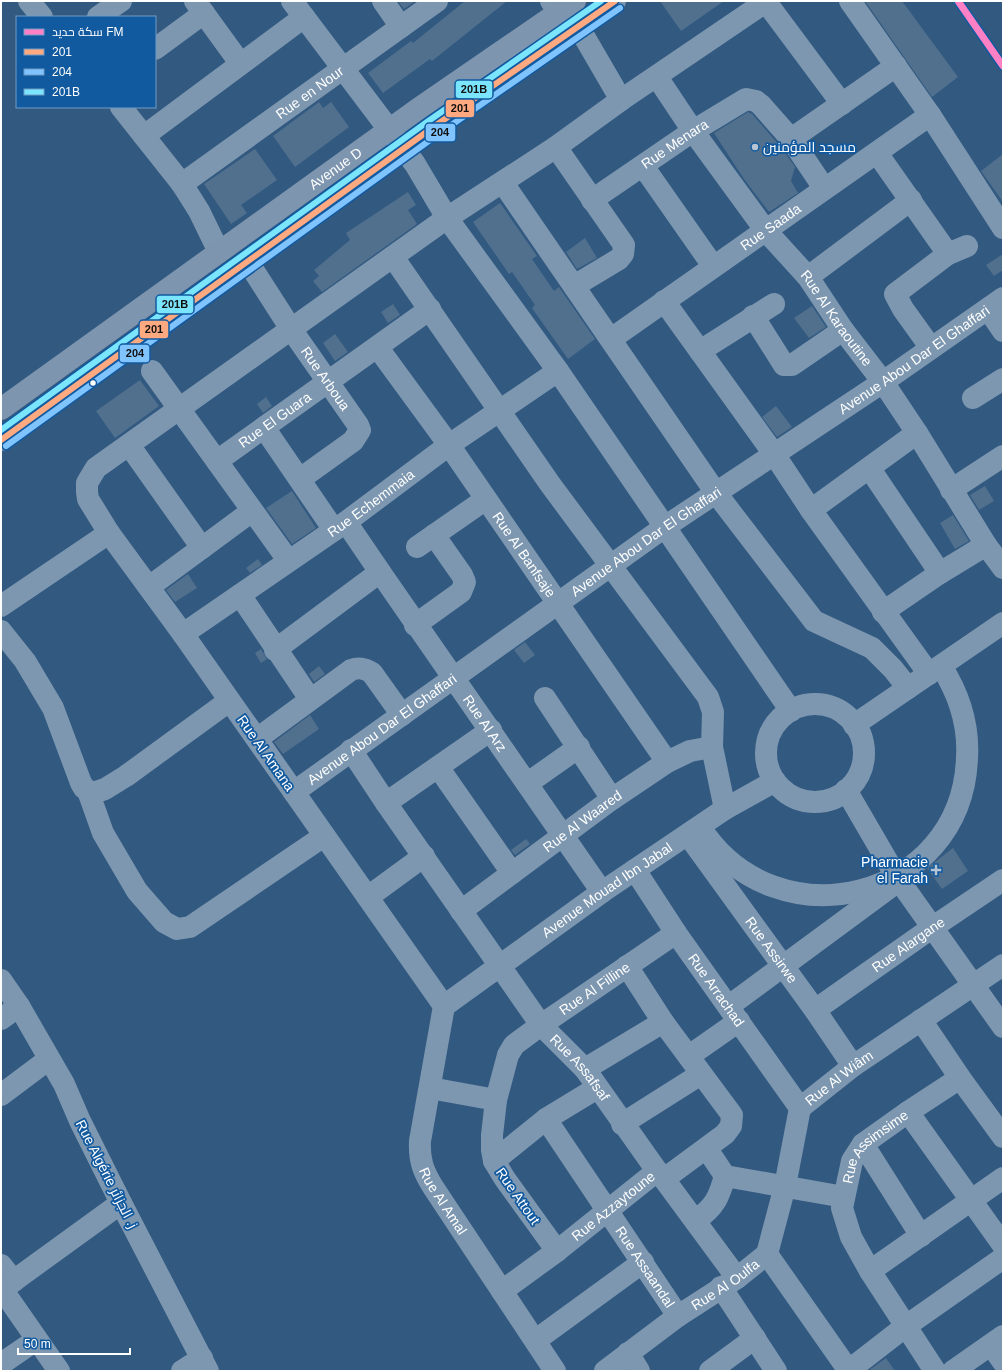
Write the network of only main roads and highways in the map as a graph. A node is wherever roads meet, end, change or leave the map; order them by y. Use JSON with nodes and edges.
{"nodes":[{"id":1,"x":615,"y":1,"type":"edge"},
{"id":2,"x":562,"y":5,"type":"edge"},
{"id":3,"x":1,"y":409,"type":"edge"},
{"id":4,"x":1,"y":440,"type":"edge"}],
"edges":[{"from":1,"to":4,"type":"main road","name":"Avenue D"},
{"from":2,"to":3,"type":"main road","name":"Avenue D"}]}
